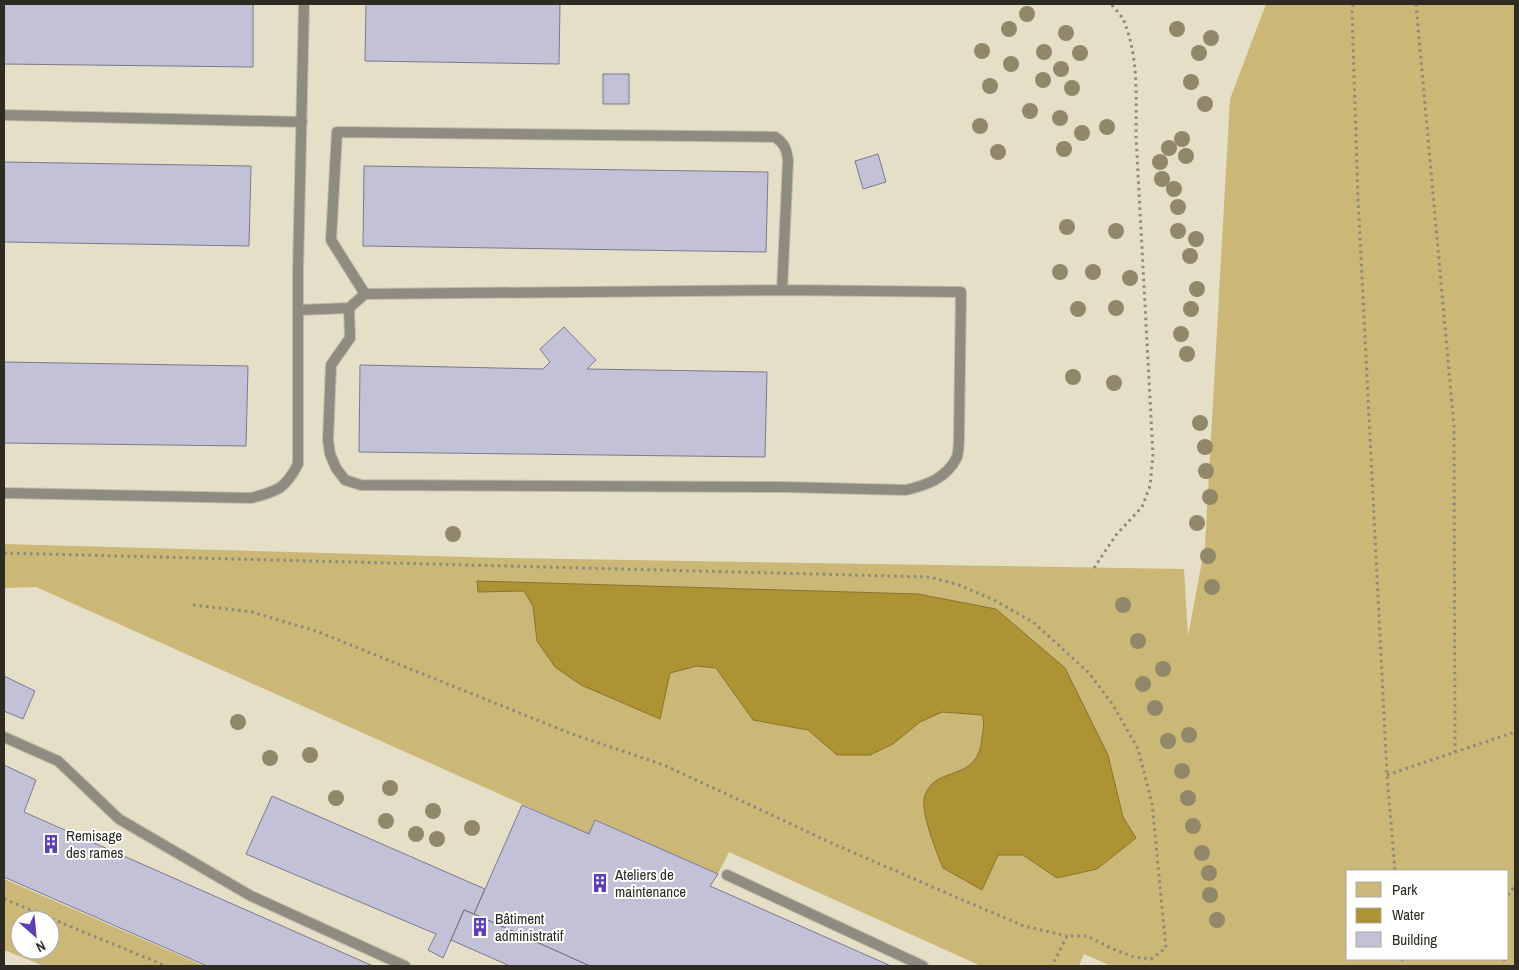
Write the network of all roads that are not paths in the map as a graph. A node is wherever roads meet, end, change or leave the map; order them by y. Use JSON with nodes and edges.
{"nodes":[{"id":1,"x":304,"y":4,"type":"edge"},
{"id":2,"x":4,"y":115,"type":"edge"},
{"id":3,"x":302,"y":122,"type":"junction"},
{"id":4,"x":782,"y":290,"type":"junction"},
{"id":5,"x":365,"y":294,"type":"junction"},
{"id":6,"x":349,"y":308,"type":"junction"},
{"id":7,"x":299,"y":310,"type":"junction"},
{"id":8,"x":4,"y":493,"type":"edge"},
{"id":9,"x":4,"y":737,"type":"edge"},
{"id":10,"x":727,"y":875,"type":"dead end"},
{"id":11,"x":405,"y":966,"type":"edge"},
{"id":12,"x":924,"y":966,"type":"edge"}],
"edges":[{"from":1,"to":3,"type":"lane"},
{"from":2,"to":3,"type":"lane"},
{"from":3,"to":7,"type":"lane"},
{"from":4,"to":5,"type":"lane"},
{"from":4,"to":5,"type":"lane"},
{"from":4,"to":6,"type":"lane"},
{"from":5,"to":6,"type":"lane"},
{"from":6,"to":7,"type":"lane"},
{"from":7,"to":8,"type":"lane"},
{"from":9,"to":11,"type":"lane"},
{"from":10,"to":12,"type":"lane"}]}
